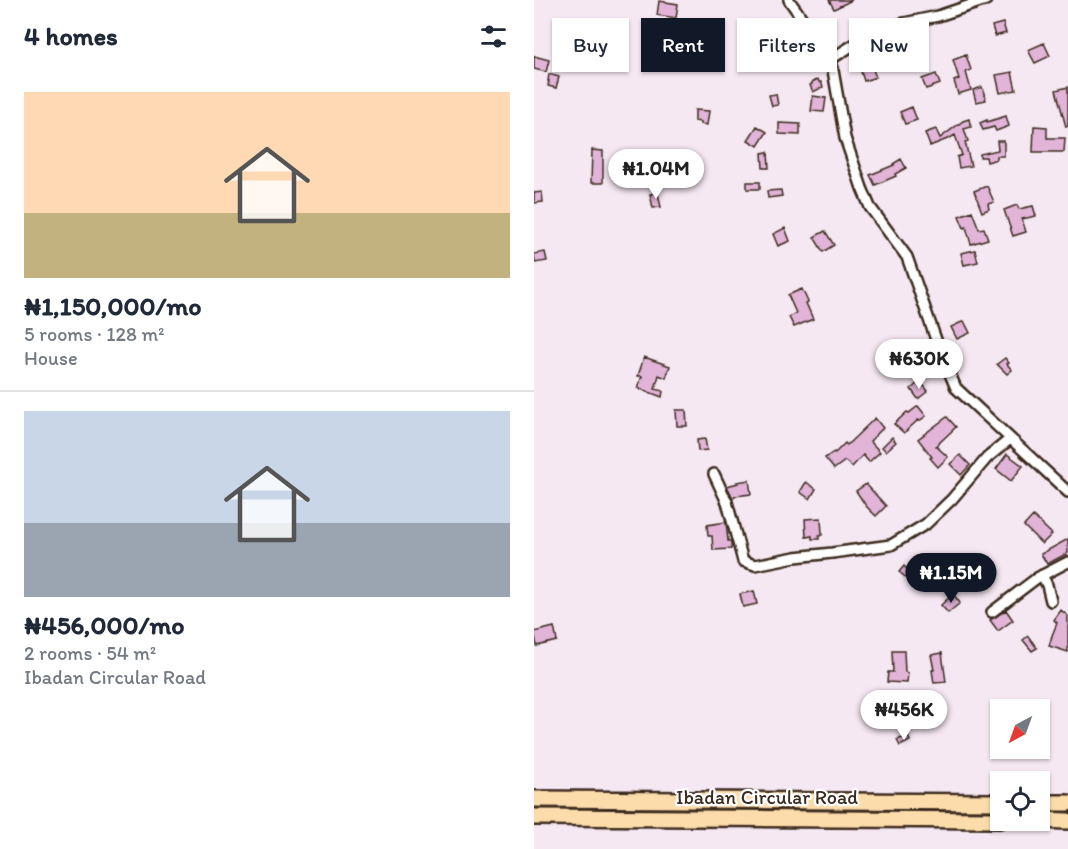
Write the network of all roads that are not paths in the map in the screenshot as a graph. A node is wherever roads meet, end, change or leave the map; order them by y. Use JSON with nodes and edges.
{"nodes":[{"id":1,"x":789,"y":0,"type":"edge"},
{"id":2,"x":986,"y":0,"type":"edge"},
{"id":3,"x":802,"y":18,"type":"edge"},
{"id":4,"x":837,"y":55,"type":"edge"},
{"id":5,"x":833,"y":72,"type":"edge"},
{"id":6,"x":1010,"y":439,"type":"junction"},
{"id":7,"x":714,"y":474,"type":"dead end"},
{"id":8,"x":1068,"y":492,"type":"edge"},
{"id":9,"x":1068,"y":562,"type":"edge"},
{"id":10,"x":1042,"y":575,"type":"junction"},
{"id":11,"x":1051,"y":601,"type":"dead end"},
{"id":12,"x":992,"y":612,"type":"dead end"},
{"id":13,"x":534,"y":799,"type":"edge"},
{"id":14,"x":990,"y":802,"type":"edge"},
{"id":15,"x":1050,"y":803,"type":"edge"},
{"id":16,"x":1068,"y":803,"type":"edge"},
{"id":17,"x":534,"y":817,"type":"edge"},
{"id":18,"x":990,"y":820,"type":"edge"},
{"id":19,"x":1050,"y":820,"type":"edge"},
{"id":20,"x":1068,"y":821,"type":"edge"}],
"edges":[{"from":1,"to":3,"type":"street"},
{"from":2,"to":4,"type":"street"},
{"from":5,"to":6,"type":"street"},
{"from":6,"to":7,"type":"street"},
{"from":6,"to":8,"type":"street"},
{"from":9,"to":10,"type":"street"},
{"from":10,"to":11,"type":"street"},
{"from":10,"to":12,"type":"street"},
{"from":13,"to":14,"type":"highway","name":"Ibadan Circular Road"},
{"from":15,"to":16,"type":"highway"},
{"from":17,"to":18,"type":"highway","name":"Ibadan Circular Road"},
{"from":19,"to":20,"type":"highway"}]}
